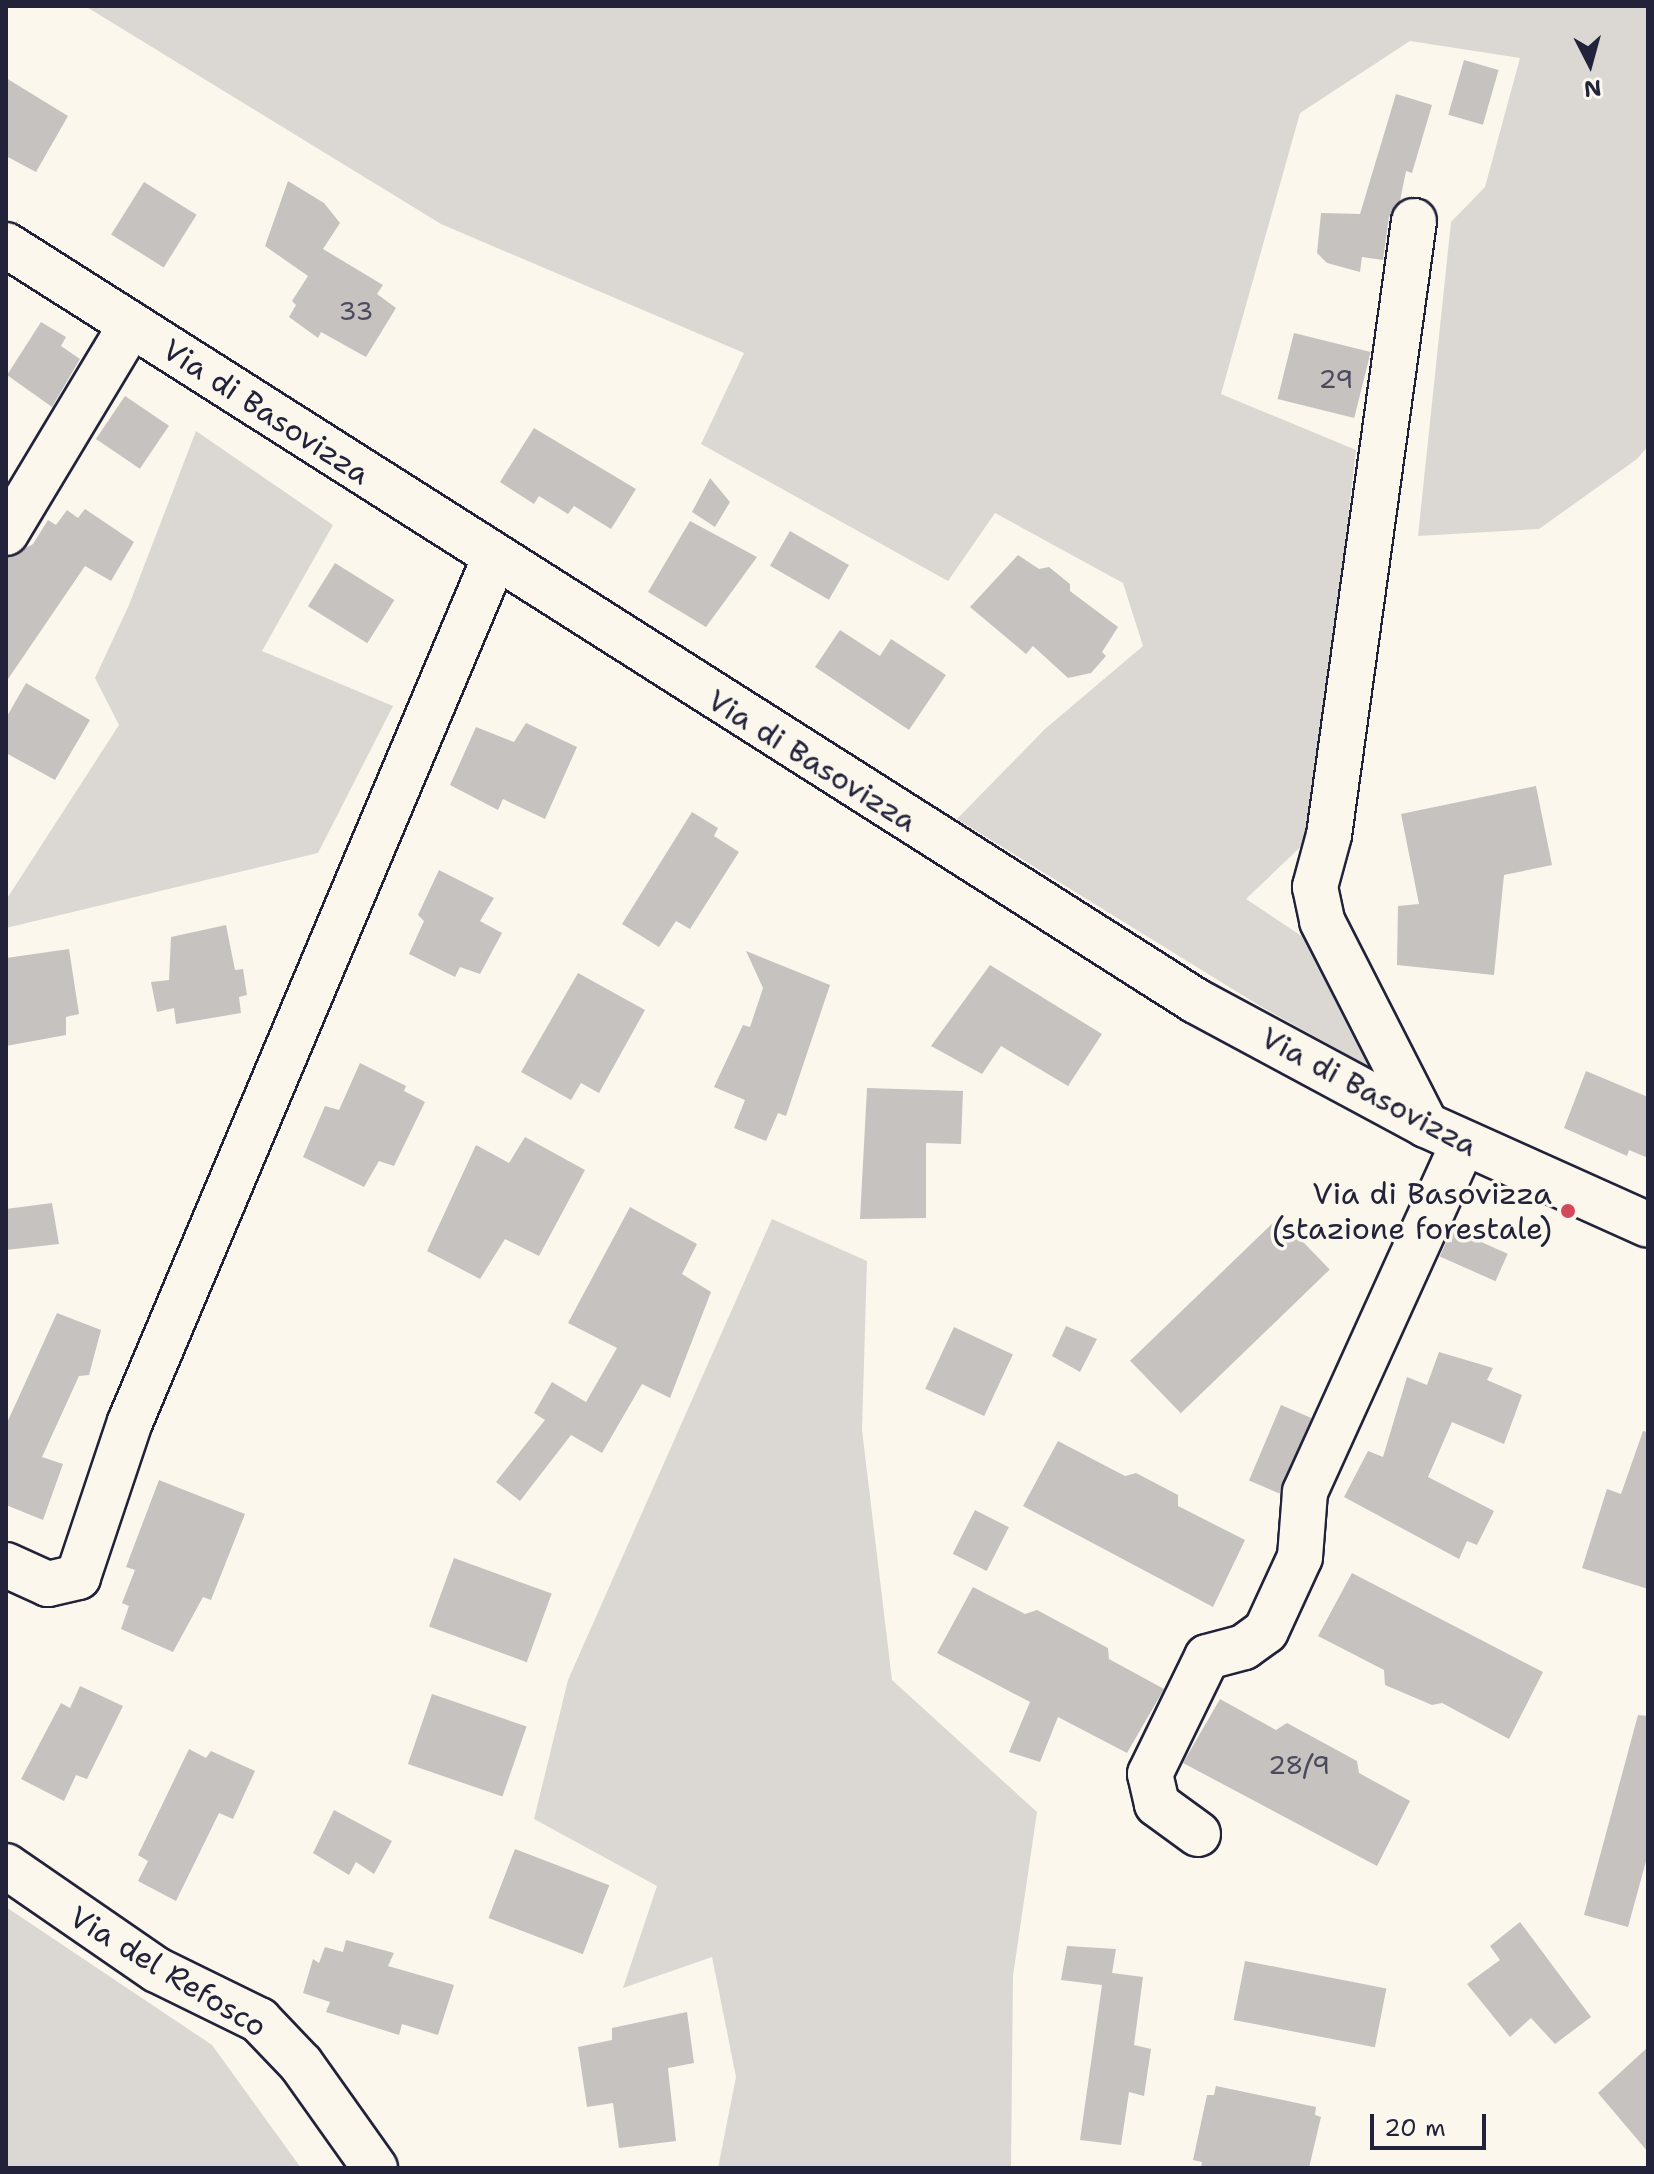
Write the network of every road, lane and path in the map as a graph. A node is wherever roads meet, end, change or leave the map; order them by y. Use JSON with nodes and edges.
{"nodes":[{"id":1,"x":1414,"y":221,"type":"dead end"},
{"id":2,"x":6,"y":245,"type":"edge"},
{"id":3,"x":131,"y":325,"type":"junction"},
{"id":4,"x":6,"y":533,"type":"edge"},
{"id":5,"x":494,"y":559,"type":"junction"},
{"id":6,"x":1444,"y":1134,"type":"junction"},
{"id":7,"x":1648,"y":1225,"type":"edge"},
{"id":8,"x":6,"y":1565,"type":"edge"},
{"id":9,"x":1198,"y":1834,"type":"dead end"},
{"id":10,"x":6,"y":1866,"type":"edge"},
{"id":11,"x":375,"y":2168,"type":"edge"}],
"edges":[{"from":1,"to":6,"type":"street"},
{"from":2,"to":3,"type":"street","name":"Via di Basovizza"},
{"from":3,"to":4,"type":"street"},
{"from":3,"to":5,"type":"street","name":"Via di Basovizza"},
{"from":5,"to":6,"type":"street","name":"Via di Basovizza"},
{"from":5,"to":8,"type":"street"},
{"from":6,"to":7,"type":"street","name":"Via di Basovizza"},
{"from":6,"to":9,"type":"street"},
{"from":10,"to":11,"type":"street","name":"Via del Refosco"}]}
